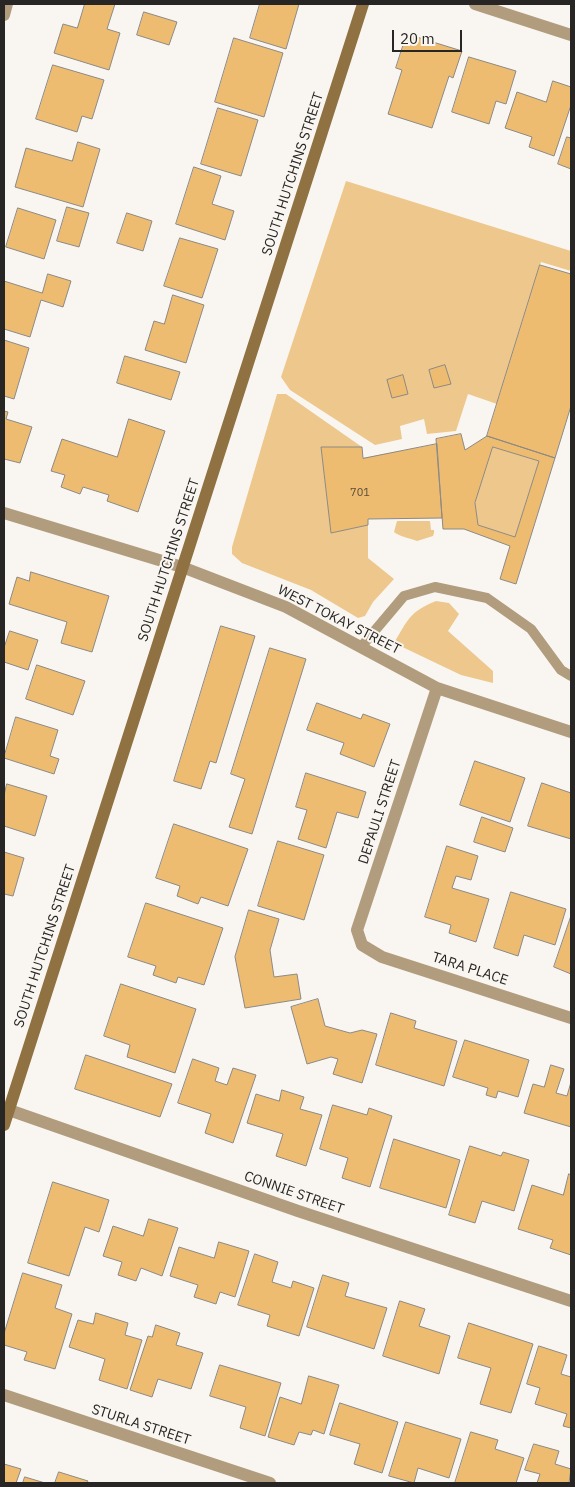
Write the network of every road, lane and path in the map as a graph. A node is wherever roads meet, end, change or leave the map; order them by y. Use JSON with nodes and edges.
{"nodes":[{"id":1,"x":7,"y":4,"type":"edge"},
{"id":2,"x":363,"y":4,"type":"edge"},
{"id":3,"x":475,"y":4,"type":"edge"},
{"id":4,"x":4,"y":15,"type":"edge"},
{"id":5,"x":571,"y":35,"type":"edge"},
{"id":6,"x":4,"y":513,"type":"edge"},
{"id":7,"x":182,"y":566,"type":"junction"},
{"id":8,"x":361,"y":647,"type":"junction"},
{"id":9,"x":571,"y":676,"type":"edge"},
{"id":10,"x":437,"y":688,"type":"junction"},
{"id":11,"x":571,"y":732,"type":"edge"},
{"id":12,"x":362,"y":945,"type":"joint"},
{"id":13,"x":571,"y":1018,"type":"edge"},
{"id":14,"x":9,"y":1110,"type":"junction"},
{"id":15,"x":4,"y":1125,"type":"edge"},
{"id":16,"x":571,"y":1301,"type":"edge"},
{"id":17,"x":4,"y":1395,"type":"edge"},
{"id":18,"x":270,"y":1483,"type":"edge"}],
"edges":[{"from":1,"to":4,"type":"street"},
{"from":2,"to":7,"type":"main road","name":"SOUTH HUTCHINS STREET"},
{"from":3,"to":5,"type":"street"},
{"from":6,"to":7,"type":"street","name":"WEST TOKAY STREET"},
{"from":7,"to":8,"type":"street","name":"WEST TOKAY STREET"},
{"from":7,"to":14,"type":"main road","name":"SOUTH HUTCHINS STREET"},
{"from":8,"to":9,"type":"lane"},
{"from":8,"to":10,"type":"street","name":"WEST TOKAY STREET"},
{"from":10,"to":11,"type":"street","name":"WEST TOKAY STREET"},
{"from":10,"to":12,"type":"street","name":"DEPAULI STREET"},
{"from":12,"to":13,"type":"street","name":"TARA PLACE"},
{"from":14,"to":15,"type":"main road","name":"SOUTH HUTCHINS STREET"},
{"from":14,"to":16,"type":"street","name":"CONNIE STREET"},
{"from":17,"to":18,"type":"street","name":"STURLA STREET"}]}
